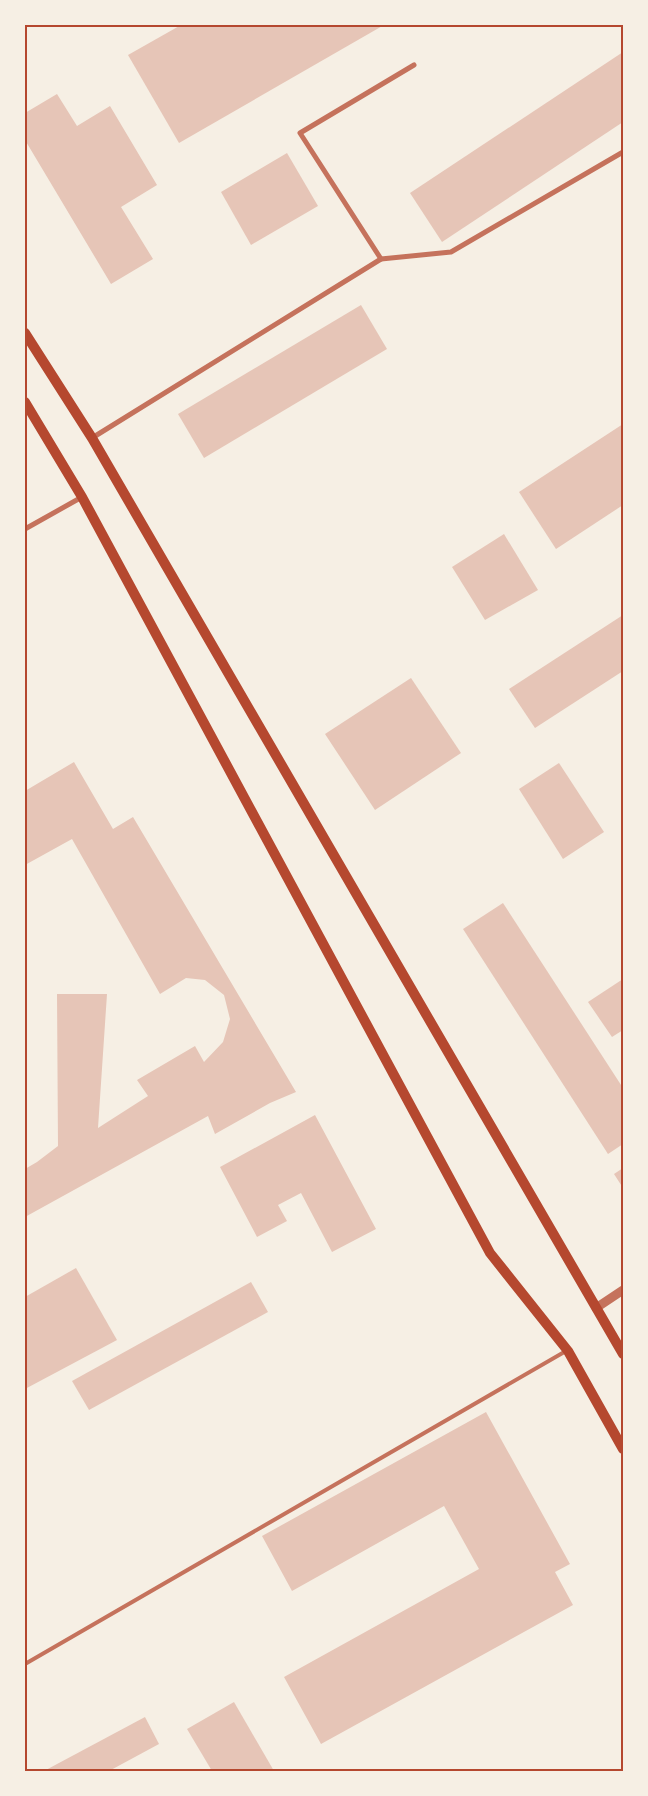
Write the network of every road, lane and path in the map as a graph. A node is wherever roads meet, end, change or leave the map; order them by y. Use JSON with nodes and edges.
{"nodes":[{"id":1,"x":414,"y":65,"type":"dead end"},
{"id":2,"x":623,"y":152,"type":"edge"},
{"id":3,"x":381,"y":260,"type":"junction"},
{"id":4,"x":25,"y":333,"type":"edge"},
{"id":5,"x":25,"y":402,"type":"edge"},
{"id":6,"x":92,"y":438,"type":"junction"},
{"id":7,"x":82,"y":497,"type":"junction"},
{"id":8,"x":25,"y":529,"type":"edge"},
{"id":9,"x":623,"y":1290,"type":"edge"},
{"id":10,"x":596,"y":1308,"type":"junction"},
{"id":11,"x":568,"y":1350,"type":"junction"},
{"id":12,"x":623,"y":1354,"type":"edge"},
{"id":13,"x":623,"y":1449,"type":"edge"},
{"id":14,"x":25,"y":1664,"type":"edge"}],
"edges":[{"from":1,"to":3,"type":"street"},
{"from":2,"to":3,"type":"street"},
{"from":3,"to":6,"type":"street"},
{"from":4,"to":6,"type":"main road"},
{"from":5,"to":7,"type":"main road"},
{"from":6,"to":10,"type":"main road"},
{"from":7,"to":8,"type":"street"},
{"from":7,"to":11,"type":"main road"},
{"from":9,"to":10,"type":"street"},
{"from":10,"to":12,"type":"main road"},
{"from":11,"to":13,"type":"main road"},
{"from":11,"to":14,"type":"lane"}]}
